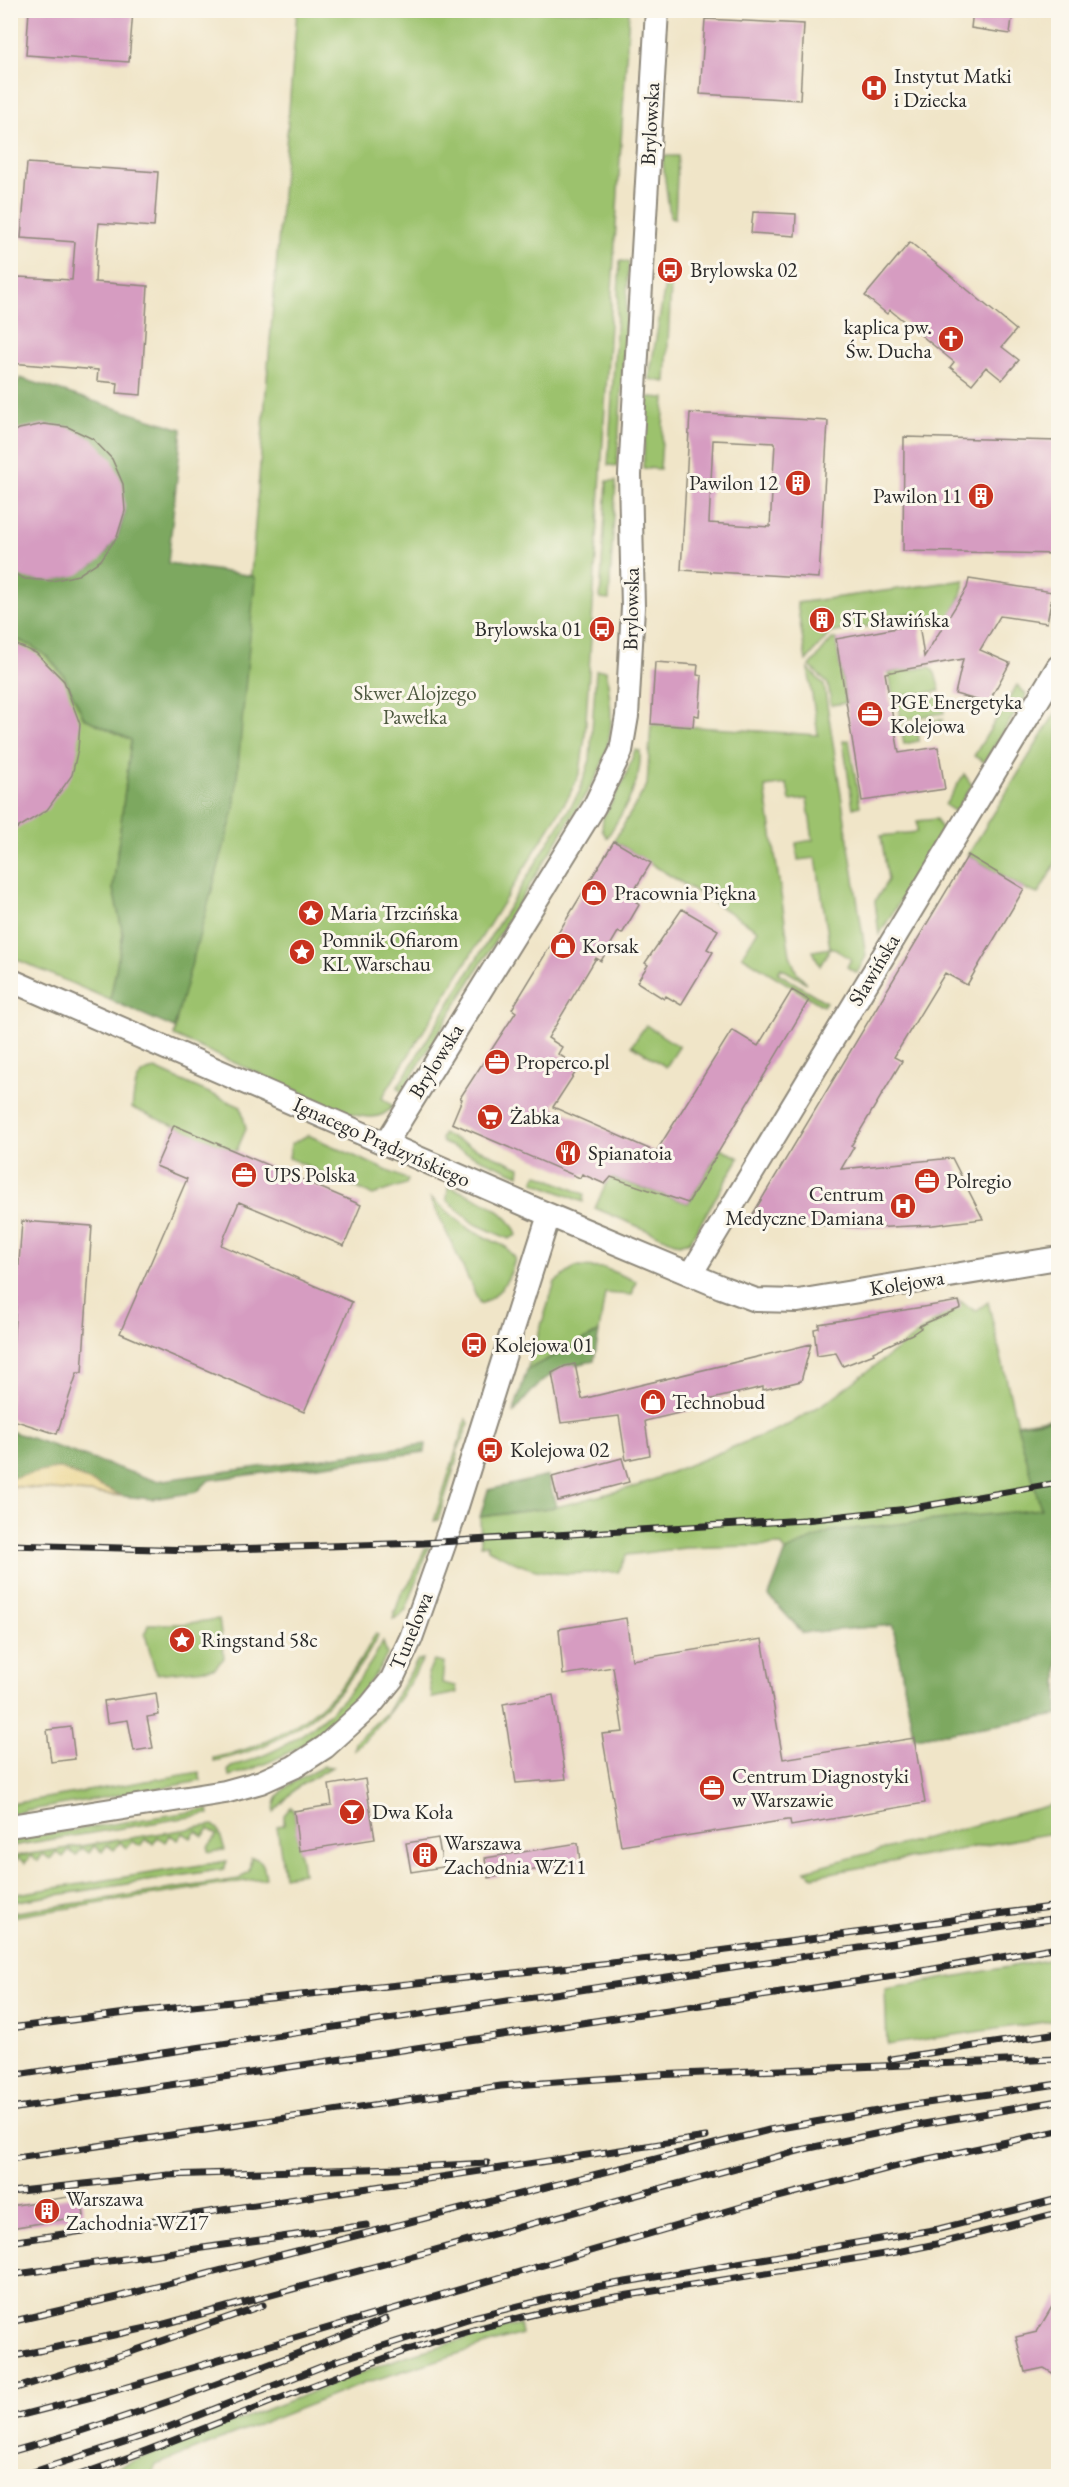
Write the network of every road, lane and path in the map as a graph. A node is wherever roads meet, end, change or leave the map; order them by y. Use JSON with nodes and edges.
{"nodes":[{"id":1,"x":657,"y":10,"type":"edge"},
{"id":2,"x":1059,"y":667,"type":"edge"},
{"id":3,"x":10,"y":980,"type":"edge"},
{"id":4,"x":386,"y":1143,"type":"junction"},
{"id":5,"x":549,"y":1215,"type":"junction"},
{"id":6,"x":1059,"y":1258,"type":"edge"},
{"id":7,"x":691,"y":1274,"type":"junction"},
{"id":8,"x":756,"y":1300,"type":"joint"},
{"id":9,"x":10,"y":1826,"type":"edge"}],
"edges":[{"from":1,"to":4,"type":"street","name":"Brylowska"},
{"from":2,"to":7,"type":"street","name":"Sławińska"},
{"from":3,"to":4,"type":"street","name":"Ignacego Prądzyńskiego"},
{"from":4,"to":5,"type":"street","name":"Ignacego Prądzyńskiego"},
{"from":5,"to":7,"type":"street","name":"Ignacego Prądzyńskiego"},
{"from":5,"to":9,"type":"street","name":"Tunelowa"},
{"from":6,"to":8,"type":"street","name":"Kolejowa"},
{"from":7,"to":8,"type":"street","name":"Ignacego Prądzyńskiego"}]}
